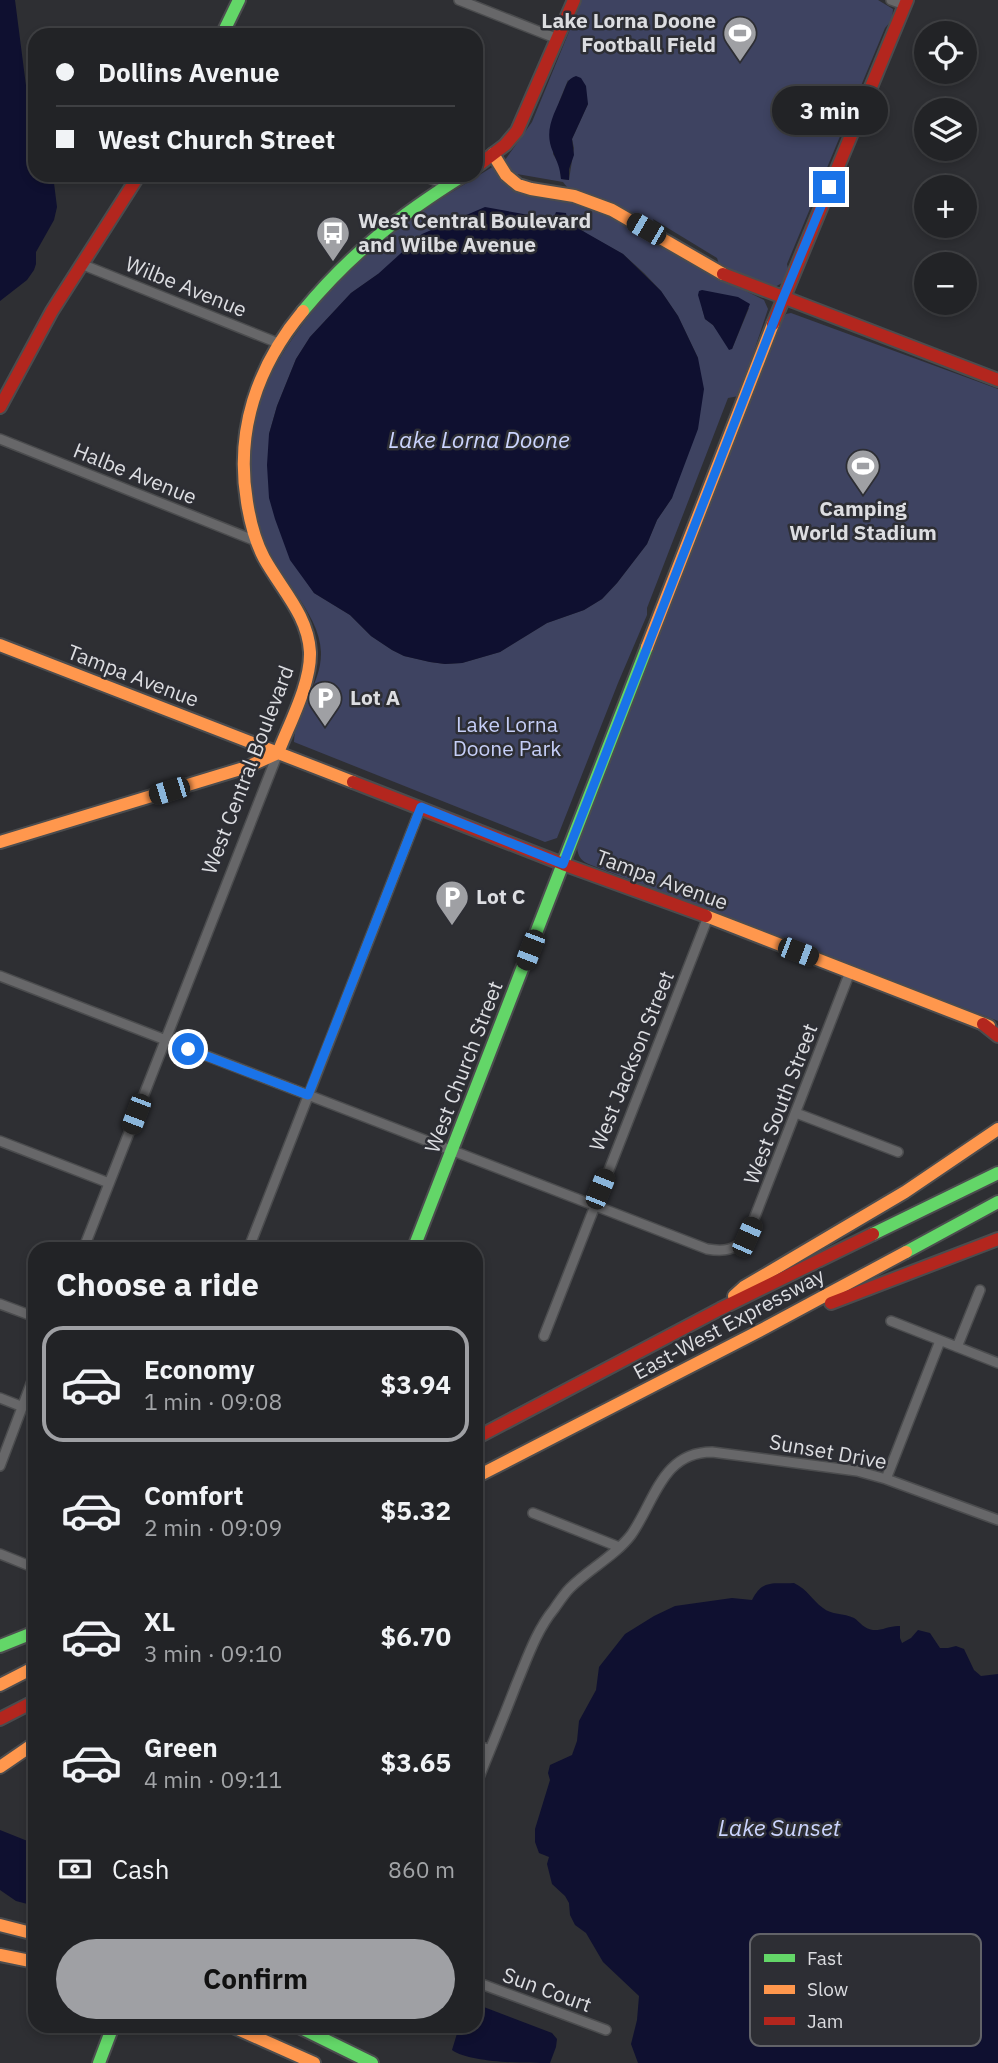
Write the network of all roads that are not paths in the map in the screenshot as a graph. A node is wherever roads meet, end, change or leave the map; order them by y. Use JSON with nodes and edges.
{"nodes":[{"id":1,"x":239,"y":0,"type":"edge"},
{"id":2,"x":459,"y":0,"type":"edge"},
{"id":3,"x":574,"y":0,"type":"edge"},
{"id":4,"x":891,"y":0,"type":"edge"},
{"id":5,"x":906,"y":3,"type":"edge"},
{"id":6,"x":225,"y":28,"type":"edge"},
{"id":7,"x":558,"y":39,"type":"junction"},
{"id":8,"x":493,"y":155,"type":"junction"},
{"id":9,"x":483,"y":162,"type":"edge"},
{"id":10,"x":134,"y":182,"type":"edge"},
{"id":11,"x":438,"y":182,"type":"edge"},
{"id":12,"x":453,"y":182,"type":"edge"},
{"id":13,"x":447,"y":186,"type":"junction"},
{"id":14,"x":81,"y":264,"type":"junction"},
{"id":15,"x":783,"y":298,"type":"junction"},
{"id":16,"x":278,"y":343,"type":"junction"},
{"id":17,"x":998,"y":380,"type":"edge"},
{"id":18,"x":0,"y":407,"type":"edge"},
{"id":19,"x":0,"y":439,"type":"edge"},
{"id":20,"x":256,"y":541,"type":"junction"},
{"id":21,"x":0,"y":645,"type":"edge"},
{"id":22,"x":278,"y":753,"type":"junction"},
{"id":23,"x":421,"y":807,"type":"junction"},
{"id":24,"x":0,"y":842,"type":"edge"},
{"id":25,"x":563,"y":864,"type":"junction"},
{"id":26,"x":708,"y":917,"type":"junction"},
{"id":27,"x":850,"y":972,"type":"junction"},
{"id":28,"x":0,"y":976,"type":"edge"},
{"id":29,"x":983,"y":1024,"type":"junction"},
{"id":30,"x":998,"y":1028,"type":"edge"},
{"id":31,"x":998,"y":1036,"type":"edge"},
{"id":32,"x":165,"y":1040,"type":"junction"},
{"id":33,"x":308,"y":1095,"type":"junction"},
{"id":34,"x":796,"y":1113,"type":"junction"},
{"id":35,"x":998,"y":1129,"type":"edge"},
{"id":36,"x":0,"y":1141,"type":"edge"},
{"id":37,"x":452,"y":1152,"type":"junction"},
{"id":38,"x":898,"y":1152,"type":"dead end"},
{"id":39,"x":998,"y":1172,"type":"edge"},
{"id":40,"x":109,"y":1183,"type":"junction"},
{"id":41,"x":998,"y":1202,"type":"edge"},
{"id":42,"x":594,"y":1205,"type":"junction"},
{"id":43,"x":998,"y":1238,"type":"edge"},
{"id":44,"x":86,"y":1242,"type":"edge"},
{"id":45,"x":251,"y":1242,"type":"edge"},
{"id":46,"x":416,"y":1242,"type":"edge"},
{"id":47,"x":980,"y":1290,"type":"dead end"},
{"id":48,"x":0,"y":1304,"type":"edge"},
{"id":49,"x":720,"y":1309,"type":"junction"},
{"id":50,"x":28,"y":1314,"type":"edge"},
{"id":51,"x":891,"y":1321,"type":"dead end"},
{"id":52,"x":764,"y":1329,"type":"junction"},
{"id":53,"x":544,"y":1336,"type":"dead end"},
{"id":54,"x":940,"y":1341,"type":"junction"},
{"id":55,"x":957,"y":1347,"type":"junction"},
{"id":56,"x":998,"y":1363,"type":"edge"},
{"id":57,"x":28,"y":1393,"type":"edge"},
{"id":58,"x":0,"y":1398,"type":"edge"},
{"id":59,"x":23,"y":1407,"type":"junction"},
{"id":60,"x":483,"y":1434,"type":"edge"},
{"id":61,"x":0,"y":1466,"type":"edge"},
{"id":62,"x":483,"y":1472,"type":"edge"},
{"id":63,"x":886,"y":1479,"type":"junction"},
{"id":64,"x":533,"y":1513,"type":"dead end"},
{"id":65,"x":998,"y":1520,"type":"edge"},
{"id":66,"x":620,"y":1547,"type":"junction"},
{"id":67,"x":0,"y":1554,"type":"edge"},
{"id":68,"x":28,"y":1565,"type":"edge"},
{"id":69,"x":28,"y":1635,"type":"edge"},
{"id":70,"x":0,"y":1646,"type":"edge"},
{"id":71,"x":28,"y":1671,"type":"edge"},
{"id":72,"x":0,"y":1685,"type":"edge"},
{"id":73,"x":28,"y":1705,"type":"edge"},
{"id":74,"x":0,"y":1719,"type":"edge"},
{"id":75,"x":28,"y":1748,"type":"edge"},
{"id":76,"x":483,"y":1748,"type":"edge"},
{"id":77,"x":490,"y":1751,"type":"junction"},
{"id":78,"x":0,"y":1767,"type":"edge"},
{"id":79,"x":483,"y":1768,"type":"edge"},
{"id":80,"x":0,"y":1925,"type":"edge"},
{"id":81,"x":28,"y":1932,"type":"edge"},
{"id":82,"x":0,"y":1955,"type":"edge"},
{"id":83,"x":28,"y":1961,"type":"edge"},
{"id":84,"x":483,"y":1985,"type":"edge"},
{"id":85,"x":606,"y":2030,"type":"dead end"},
{"id":86,"x":110,"y":2033,"type":"edge"},
{"id":87,"x":247,"y":2033,"type":"edge"},
{"id":88,"x":311,"y":2033,"type":"edge"},
{"id":89,"x":99,"y":2063,"type":"edge"},
{"id":90,"x":314,"y":2063,"type":"edge"},
{"id":91,"x":372,"y":2063,"type":"edge"}],
"edges":[{"from":1,"to":6,"type":"main road"},
{"from":2,"to":7,"type":"street"},
{"from":3,"to":7,"type":"main road"},
{"from":4,"to":5,"type":"street"},
{"from":5,"to":15,"type":"main road","name":"West Church Street"},
{"from":7,"to":8,"type":"main road"},
{"from":8,"to":9,"type":"main road"},
{"from":8,"to":15,"type":"main road"},
{"from":10,"to":14,"type":"main road"},
{"from":11,"to":13,"type":"street"},
{"from":12,"to":13,"type":"main road","name":"West Central Boulevard"},
{"from":13,"to":16,"type":"main road","name":"West Central Boulevard"},
{"from":14,"to":16,"type":"street","name":"Wilbe Avenue"},
{"from":14,"to":18,"type":"main road"},
{"from":15,"to":17,"type":"main road"},
{"from":15,"to":25,"type":"main road","name":"West Church Street"},
{"from":16,"to":20,"type":"main road","name":"West Central Boulevard"},
{"from":19,"to":20,"type":"street","name":"Halbe Avenue"},
{"from":20,"to":22,"type":"main road","name":"West Central Boulevard"},
{"from":21,"to":22,"type":"main road","name":"Tampa Avenue"},
{"from":22,"to":23,"type":"main road","name":"Tampa Avenue"},
{"from":22,"to":24,"type":"main road"},
{"from":22,"to":32,"type":"street","name":"West Central Boulevard"},
{"from":23,"to":25,"type":"main road","name":"Tampa Avenue"},
{"from":23,"to":33,"type":"street"},
{"from":25,"to":26,"type":"main road","name":"Tampa Avenue"},
{"from":25,"to":37,"type":"main road","name":"West Church Street"},
{"from":26,"to":27,"type":"main road","name":"Tampa Avenue"},
{"from":26,"to":42,"type":"street","name":"West Jackson Street"},
{"from":27,"to":29,"type":"main road","name":"Tampa Avenue"},
{"from":27,"to":34,"type":"street","name":"West South Street"},
{"from":28,"to":32,"type":"street"},
{"from":29,"to":30,"type":"main road","name":"Tampa Avenue"},
{"from":29,"to":31,"type":"main road"},
{"from":32,"to":33,"type":"street"},
{"from":32,"to":40,"type":"street","name":"West Central Boulevard"},
{"from":33,"to":37,"type":"street"},
{"from":33,"to":45,"type":"street"},
{"from":34,"to":38,"type":"street"},
{"from":34,"to":42,"type":"street","name":"West South Street"},
{"from":35,"to":49,"type":"main road"},
{"from":36,"to":40,"type":"street"},
{"from":37,"to":42,"type":"street"},
{"from":37,"to":46,"type":"main road","name":"West Church Street"},
{"from":39,"to":49,"type":"main road","name":"East-West Expressway"},
{"from":40,"to":44,"type":"street","name":"West Central Boulevard"},
{"from":41,"to":52,"type":"main road","name":"East-West Expressway"},
{"from":42,"to":53,"type":"street","name":"West Jackson Street"},
{"from":43,"to":52,"type":"main road"},
{"from":47,"to":55,"type":"street"},
{"from":48,"to":50,"type":"street"},
{"from":49,"to":60,"type":"main road","name":"East-West Expressway"},
{"from":51,"to":54,"type":"street"},
{"from":52,"to":62,"type":"main road","name":"East-West Expressway"},
{"from":54,"to":55,"type":"street"},
{"from":54,"to":63,"type":"street"},
{"from":55,"to":56,"type":"street"},
{"from":57,"to":59,"type":"street"},
{"from":58,"to":59,"type":"street"},
{"from":59,"to":61,"type":"street"},
{"from":63,"to":65,"type":"street","name":"Sunset Drive"},
{"from":63,"to":66,"type":"street","name":"Sunset Drive"},
{"from":64,"to":66,"type":"street"},
{"from":66,"to":77,"type":"street"},
{"from":67,"to":68,"type":"street"},
{"from":69,"to":70,"type":"main road"},
{"from":71,"to":72,"type":"main road"},
{"from":73,"to":74,"type":"main road"},
{"from":75,"to":78,"type":"main road"},
{"from":76,"to":77,"type":"street"},
{"from":77,"to":79,"type":"street"},
{"from":80,"to":81,"type":"main road"},
{"from":82,"to":83,"type":"main road"},
{"from":84,"to":85,"type":"street","name":"Sun Court"},
{"from":86,"to":89,"type":"main road"},
{"from":87,"to":90,"type":"main road"},
{"from":88,"to":91,"type":"main road"}]}
